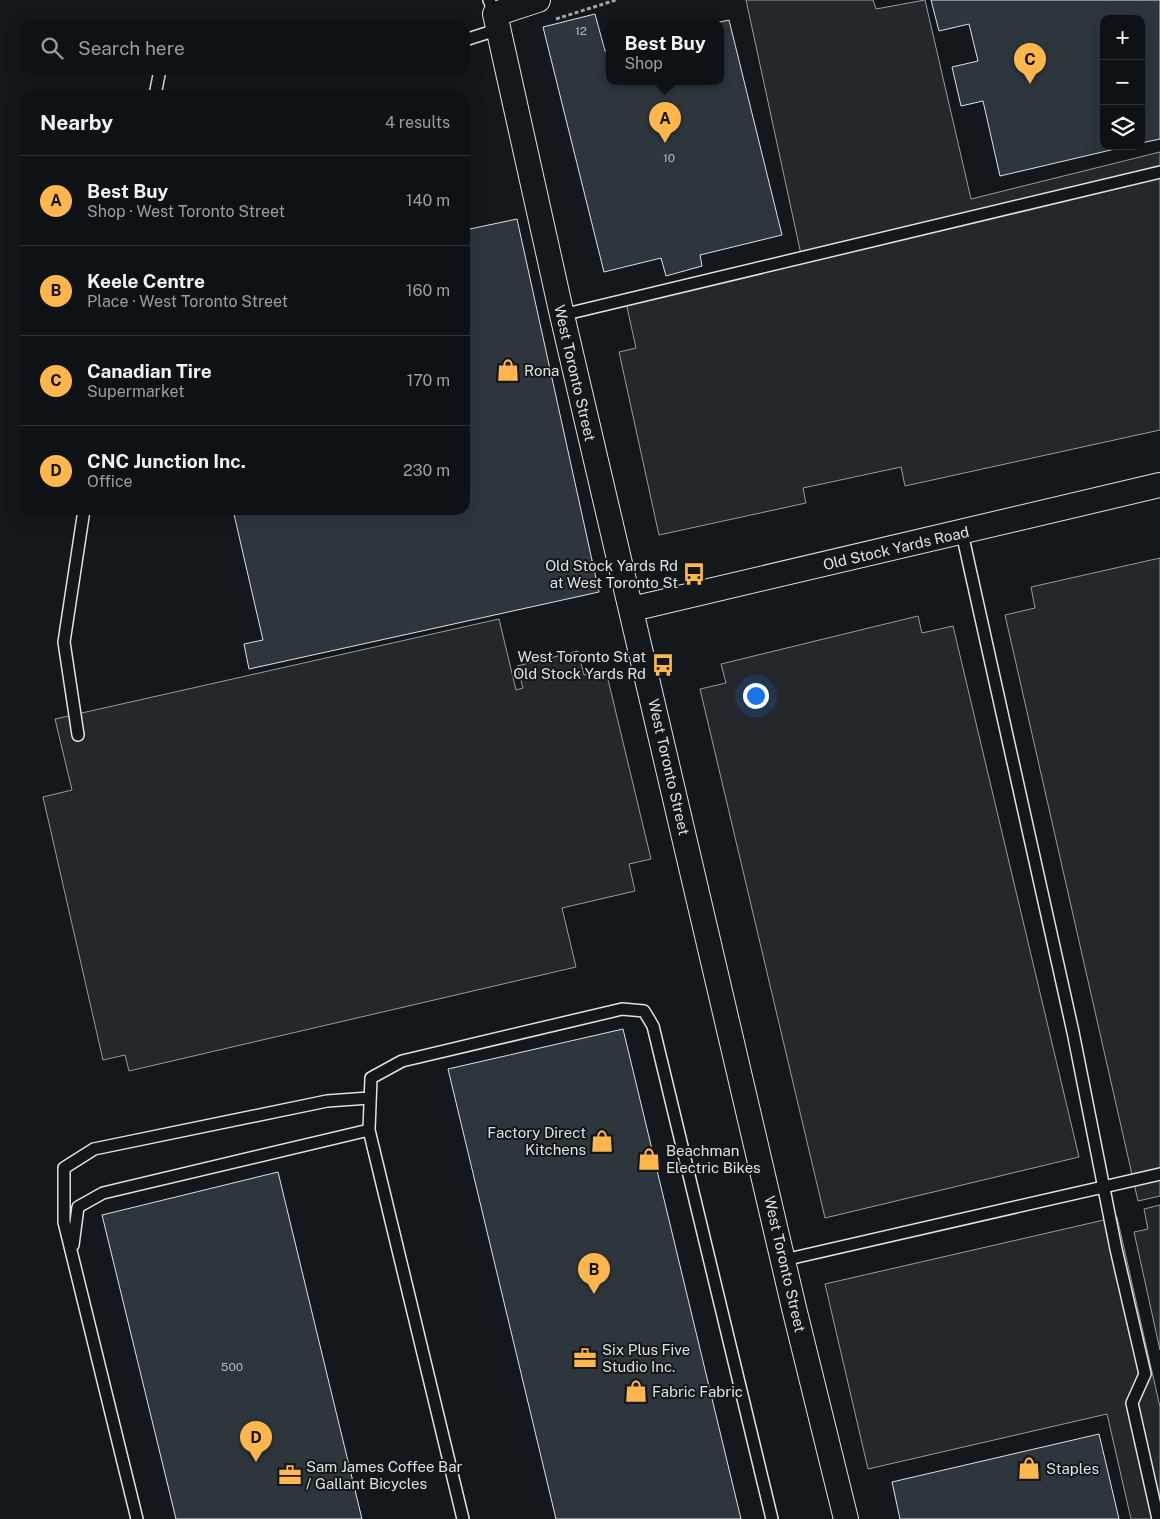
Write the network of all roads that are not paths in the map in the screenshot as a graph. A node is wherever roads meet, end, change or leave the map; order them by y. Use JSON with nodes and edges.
{"nodes":[{"id":1,"x":538,"y":0,"type":"edge"},
{"id":2,"x":494,"y":14,"type":"edge"},
{"id":3,"x":470,"y":36,"type":"edge"},
{"id":4,"x":159,"y":75,"type":"edge"},
{"id":5,"x":156,"y":90,"type":"edge"},
{"id":6,"x":1160,"y":172,"type":"edge"},
{"id":7,"x":562,"y":315,"type":"junction"},
{"id":8,"x":1160,"y":485,"type":"edge"},
{"id":9,"x":83,"y":515,"type":"edge"},
{"id":10,"x":962,"y":533,"type":"junction"},
{"id":11,"x":632,"y":609,"type":"junction"},
{"id":12,"x":78,"y":735,"type":"dead end"},
{"id":13,"x":370,"y":1098,"type":"junction"},
{"id":14,"x":369,"y":1130,"type":"junction"},
{"id":15,"x":1160,"y":1174,"type":"edge"},
{"id":16,"x":1105,"y":1189,"type":"junction"},
{"id":17,"x":784,"y":1260,"type":"junction"},
{"id":18,"x":137,"y":1519,"type":"edge"},
{"id":19,"x":463,"y":1519,"type":"edge"},
{"id":20,"x":772,"y":1519,"type":"edge"},
{"id":21,"x":846,"y":1519,"type":"edge"},
{"id":22,"x":1158,"y":1519,"type":"edge"}],
"edges":[{"from":1,"to":2,"type":"street"},
{"from":2,"to":3,"type":"lane"},
{"from":2,"to":7,"type":"street","name":"West Toronto Street"},
{"from":4,"to":5,"type":"lane"},
{"from":6,"to":7,"type":"lane"},
{"from":7,"to":11,"type":"street","name":"West Toronto Street"},
{"from":8,"to":10,"type":"street","name":"Old Stock Yards Road"},
{"from":9,"to":12,"type":"lane"},
{"from":10,"to":11,"type":"street","name":"Old Stock Yards Road"},
{"from":10,"to":16,"type":"lane"},
{"from":11,"to":17,"type":"street","name":"West Toronto Street"},
{"from":13,"to":14,"type":"lane"},
{"from":13,"to":18,"type":"lane"},
{"from":13,"to":20,"type":"lane"},
{"from":14,"to":18,"type":"lane"},
{"from":14,"to":19,"type":"lane"},
{"from":15,"to":16,"type":"lane"},
{"from":16,"to":17,"type":"lane"},
{"from":16,"to":22,"type":"lane"},
{"from":17,"to":21,"type":"street","name":"West Toronto Street"}]}
